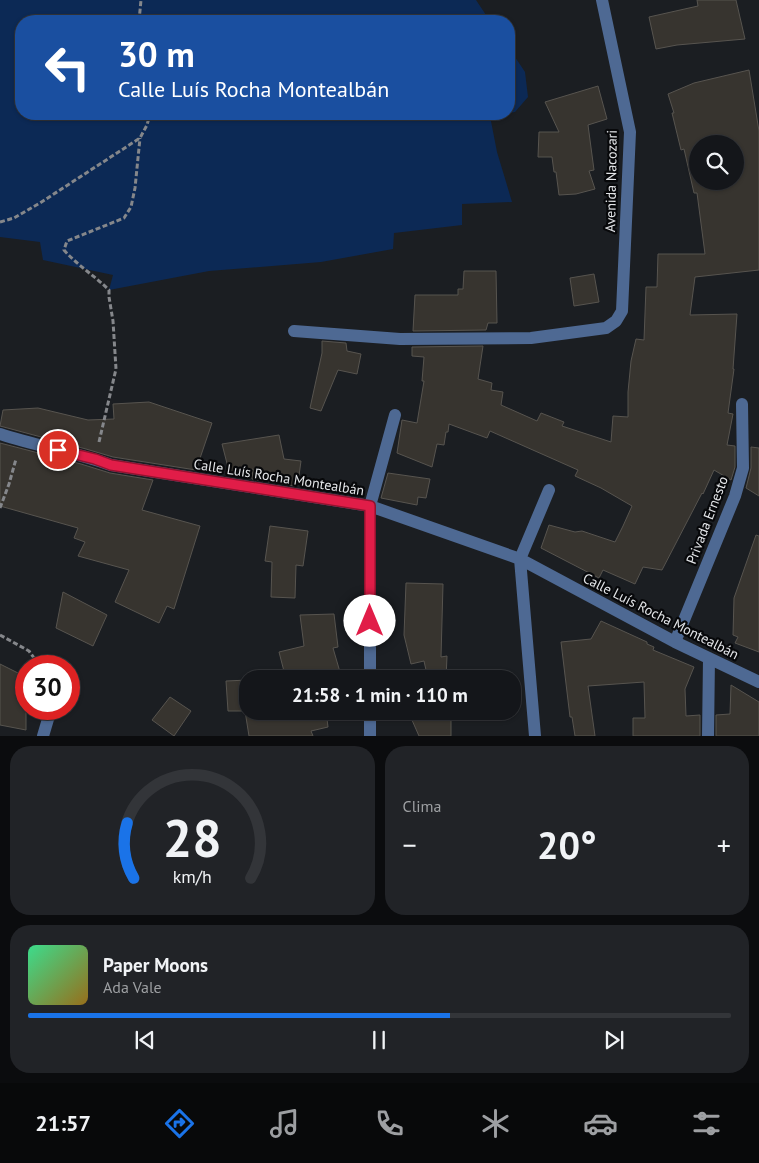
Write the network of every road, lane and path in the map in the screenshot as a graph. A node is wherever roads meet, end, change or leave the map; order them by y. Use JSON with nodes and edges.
{"nodes":[{"id":1,"x":141,"y":0,"type":"edge"},
{"id":2,"x":602,"y":0,"type":"edge"},
{"id":3,"x":140,"y":15,"type":"edge"},
{"id":4,"x":148,"y":120,"type":"edge"},
{"id":5,"x":140,"y":138,"type":"junction"},
{"id":6,"x":0,"y":222,"type":"edge"},
{"id":7,"x":294,"y":332,"type":"dead end"},
{"id":8,"x":742,"y":404,"type":"dead end"},
{"id":9,"x":395,"y":415,"type":"dead end"},
{"id":10,"x":0,"y":434,"type":"edge"},
{"id":11,"x":21,"y":441,"type":"junction"},
{"id":12,"x":95,"y":459,"type":"junction"},
{"id":13,"x":549,"y":490,"type":"dead end"},
{"id":14,"x":370,"y":506,"type":"junction"},
{"id":15,"x":0,"y":508,"type":"edge"},
{"id":16,"x":520,"y":559,"type":"junction"},
{"id":17,"x":0,"y":635,"type":"edge"},
{"id":18,"x":674,"y":642,"type":"junction"},
{"id":19,"x":32,"y":655,"type":"edge"},
{"id":20,"x":709,"y":658,"type":"junction"},
{"id":21,"x":370,"y":670,"type":"edge"},
{"id":22,"x":759,"y":682,"type":"edge"},
{"id":23,"x":48,"y":720,"type":"edge"},
{"id":24,"x":370,"y":720,"type":"edge"},
{"id":25,"x":43,"y":736,"type":"edge"},
{"id":26,"x":370,"y":736,"type":"edge"},
{"id":27,"x":535,"y":736,"type":"edge"},
{"id":28,"x":708,"y":736,"type":"edge"}],
"edges":[{"from":1,"to":3,"type":"path"},
{"from":2,"to":7,"type":"street","name":"Avenida Nacozari"},
{"from":4,"to":5,"type":"path"},
{"from":5,"to":6,"type":"path"},
{"from":5,"to":12,"type":"path"},
{"from":8,"to":18,"type":"street","name":"Privada Ernesto"},
{"from":9,"to":14,"type":"street"},
{"from":10,"to":11,"type":"street","name":"Calle Luís Rocha Montealbán"},
{"from":11,"to":12,"type":"street","name":"Calle Luís Rocha Montealbán"},
{"from":11,"to":15,"type":"path"},
{"from":12,"to":14,"type":"street","name":"Calle Luís Rocha Montealbán"},
{"from":13,"to":16,"type":"street"},
{"from":14,"to":16,"type":"street","name":"Calle Luís Rocha Montealbán"},
{"from":14,"to":21,"type":"street"},
{"from":16,"to":18,"type":"street","name":"Calle Luís Rocha Montealbán"},
{"from":16,"to":27,"type":"street"},
{"from":17,"to":19,"type":"path"},
{"from":18,"to":20,"type":"street","name":"Calle Luís Rocha Montealbán"},
{"from":20,"to":22,"type":"street","name":"Calle Luís Rocha Montealbán"},
{"from":20,"to":28,"type":"street"},
{"from":23,"to":25,"type":"street"},
{"from":24,"to":26,"type":"street"}]}
